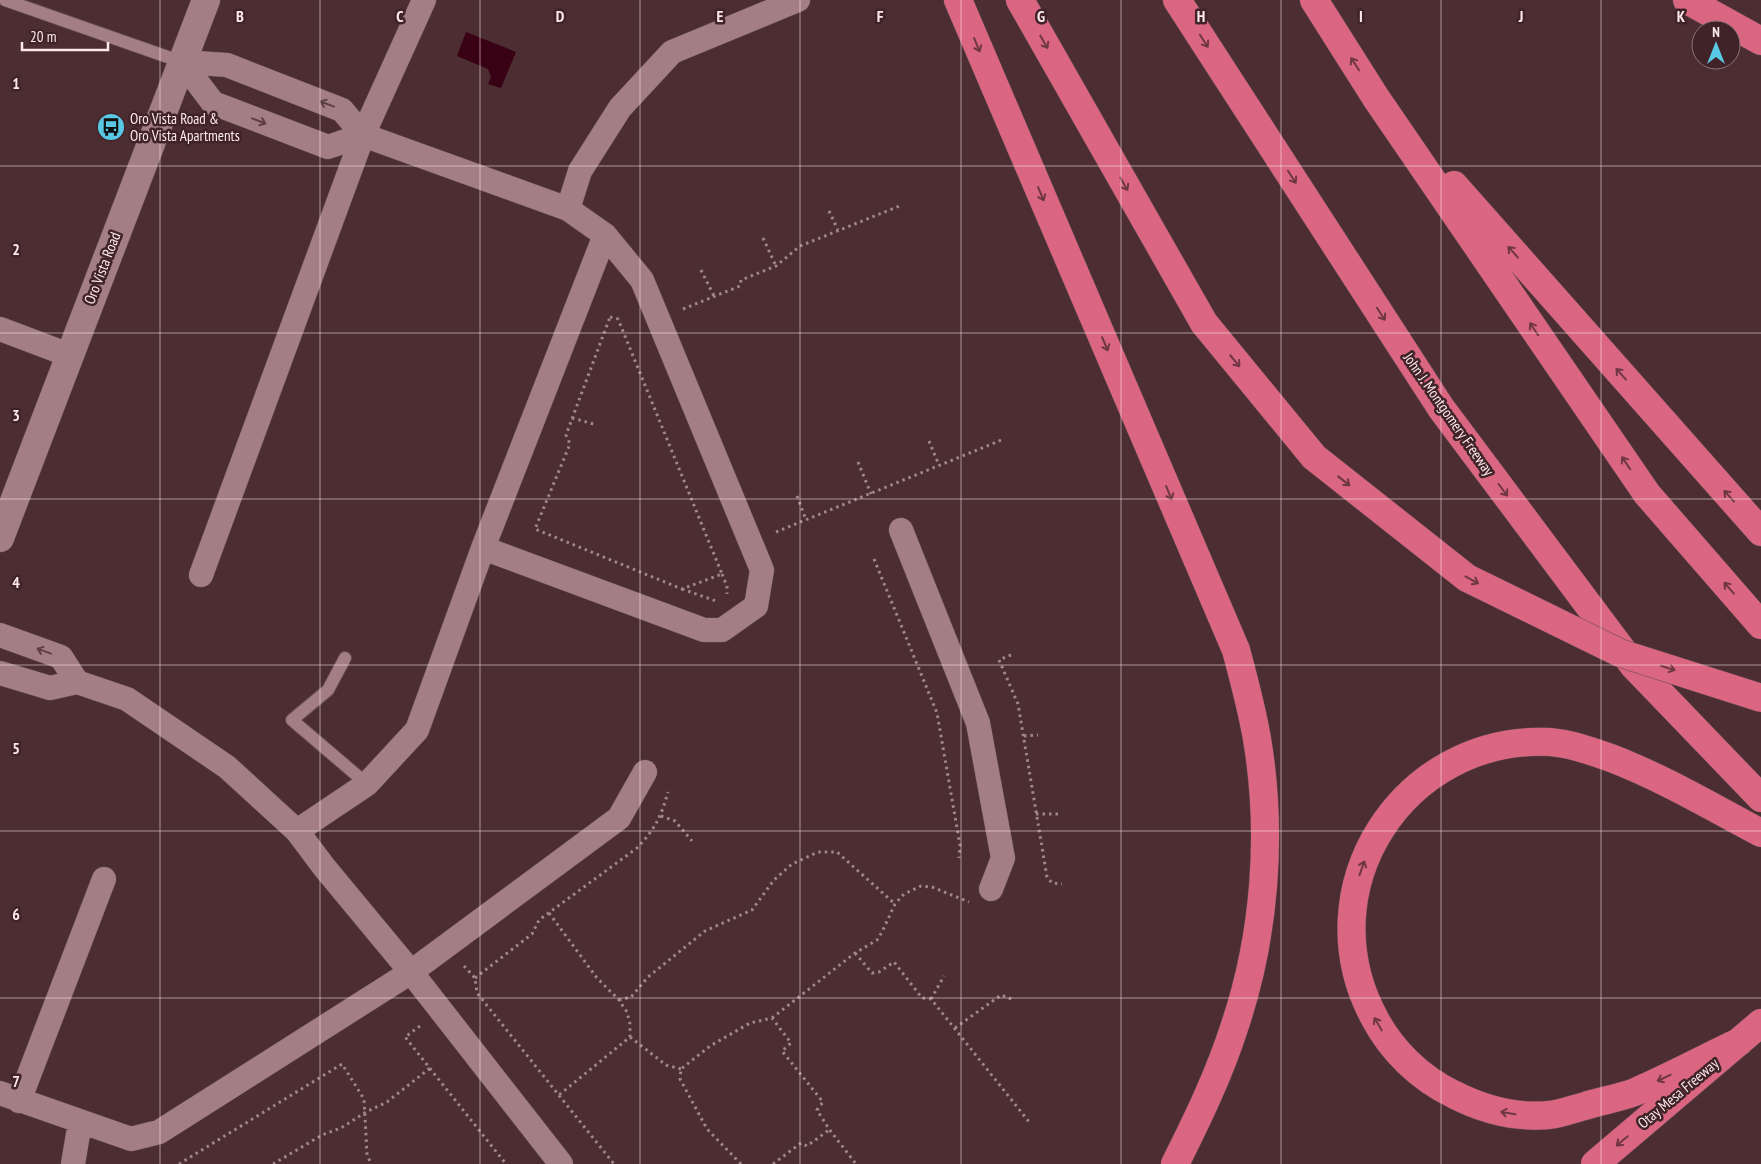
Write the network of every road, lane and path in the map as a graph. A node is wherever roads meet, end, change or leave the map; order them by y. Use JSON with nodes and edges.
{"nodes":[{"id":1,"x":5,"y":0,"type":"edge"},
{"id":2,"x":206,"y":0,"type":"edge"},
{"id":3,"x":424,"y":0,"type":"edge"},
{"id":4,"x":798,"y":0,"type":"edge"},
{"id":5,"x":958,"y":0,"type":"edge"},
{"id":6,"x":1020,"y":0,"type":"edge"},
{"id":7,"x":1177,"y":0,"type":"edge"},
{"id":8,"x":1314,"y":0,"type":"edge"},
{"id":9,"x":1687,"y":0,"type":"edge"},
{"id":10,"x":1761,"y":41,"type":"edge"},
{"id":11,"x":182,"y":62,"type":"junction"},
{"id":12,"x":1376,"y":98,"type":"junction"},
{"id":13,"x":363,"y":135,"type":"junction"},
{"id":14,"x":902,"y":204,"type":"dead end"},
{"id":15,"x":568,"y":209,"type":"junction"},
{"id":16,"x":829,"y":211,"type":"dead end"},
{"id":17,"x":838,"y":230,"type":"junction"},
{"id":18,"x":605,"y":235,"type":"junction"},
{"id":19,"x":763,"y":238,"type":"dead end"},
{"id":20,"x":776,"y":266,"type":"junction"},
{"id":21,"x":702,"y":270,"type":"dead end"},
{"id":22,"x":714,"y":296,"type":"junction"},
{"id":23,"x":681,"y":310,"type":"dead end"},
{"id":24,"x":0,"y":329,"type":"edge"},
{"id":25,"x":69,"y":355,"type":"junction"},
{"id":26,"x":572,"y":418,"type":"junction"},
{"id":27,"x":597,"y":425,"type":"dead end"},
{"id":28,"x":1004,"y":439,"type":"dead end"},
{"id":29,"x":929,"y":442,"type":"dead end"},
{"id":30,"x":858,"y":462,"type":"dead end"},
{"id":31,"x":938,"y":465,"type":"junction"},
{"id":32,"x":871,"y":494,"type":"junction"},
{"id":33,"x":796,"y":496,"type":"dead end"},
{"id":34,"x":806,"y":520,"type":"junction"},
{"id":35,"x":901,"y":530,"type":"dead end"},
{"id":36,"x":1761,"y":532,"type":"edge"},
{"id":37,"x":774,"y":533,"type":"dead end"},
{"id":38,"x":0,"y":538,"type":"edge"},
{"id":39,"x":483,"y":548,"type":"junction"},
{"id":40,"x":874,"y":558,"type":"dead end"},
{"id":41,"x":722,"y":574,"type":"junction"},
{"id":42,"x":201,"y":575,"type":"dead end"},
{"id":43,"x":682,"y":589,"type":"junction"},
{"id":44,"x":1761,"y":625,"type":"edge"},
{"id":45,"x":0,"y":635,"type":"edge"},
{"id":46,"x":1010,"y":654,"type":"dead end"},
{"id":47,"x":345,"y":658,"type":"dead end"},
{"id":48,"x":0,"y":673,"type":"edge"},
{"id":49,"x":77,"y":682,"type":"junction"},
{"id":50,"x":1761,"y":698,"type":"edge"},
{"id":51,"x":1038,"y":735,"type":"dead end"},
{"id":52,"x":1024,"y":736,"type":"junction"},
{"id":53,"x":645,"y":772,"type":"dead end"},
{"id":54,"x":366,"y":784,"type":"junction"},
{"id":55,"x":668,"y":792,"type":"dead end"},
{"id":56,"x":1761,"y":798,"type":"edge"},
{"id":57,"x":1036,"y":814,"type":"junction"},
{"id":58,"x":1062,"y":814,"type":"dead end"},
{"id":59,"x":661,"y":816,"type":"junction"},
{"id":60,"x":296,"y":831,"type":"junction"},
{"id":61,"x":1761,"y":833,"type":"edge"},
{"id":62,"x":692,"y":841,"type":"dead end"},
{"id":63,"x":959,"y":858,"type":"dead end"},
{"id":64,"x":104,"y":879,"type":"dead end"},
{"id":65,"x":1062,"y":884,"type":"dead end"},
{"id":66,"x":983,"y":897,"type":"joint"},
{"id":67,"x":895,"y":904,"type":"junction"},
{"id":68,"x":549,"y":913,"type":"junction"},
{"id":69,"x":855,"y":953,"type":"junction"},
{"id":70,"x":462,"y":963,"type":"dead end"},
{"id":71,"x":411,"y":972,"type":"junction"},
{"id":72,"x":944,"y":976,"type":"dead end"},
{"id":73,"x":474,"y":978,"type":"junction"},
{"id":74,"x":931,"y":998,"type":"junction"},
{"id":75,"x":619,"y":1000,"type":"junction"},
{"id":76,"x":1014,"y":1000,"type":"dead end"},
{"id":77,"x":772,"y":1018,"type":"junction"},
{"id":78,"x":424,"y":1022,"type":"dead end"},
{"id":79,"x":1761,"y":1023,"type":"edge"},
{"id":80,"x":955,"y":1028,"type":"junction"},
{"id":81,"x":630,"y":1037,"type":"junction"},
{"id":82,"x":1739,"y":1042,"type":"junction"},
{"id":83,"x":430,"y":1068,"type":"junction"},
{"id":84,"x":681,"y":1069,"type":"junction"},
{"id":85,"x":559,"y":1094,"type":"junction"},
{"id":86,"x":9,"y":1097,"type":"edge"},
{"id":87,"x":366,"y":1112,"type":"junction"},
{"id":88,"x":80,"y":1122,"type":"junction"},
{"id":89,"x":1030,"y":1123,"type":"dead end"},
{"id":90,"x":829,"y":1129,"type":"junction"},
{"id":91,"x":73,"y":1164,"type":"edge"},
{"id":92,"x":179,"y":1164,"type":"edge"},
{"id":93,"x":273,"y":1164,"type":"edge"},
{"id":94,"x":371,"y":1164,"type":"edge"},
{"id":95,"x":506,"y":1164,"type":"edge"},
{"id":96,"x":561,"y":1164,"type":"edge"},
{"id":97,"x":614,"y":1164,"type":"edge"},
{"id":98,"x":741,"y":1164,"type":"edge"},
{"id":99,"x":773,"y":1164,"type":"edge"},
{"id":100,"x":856,"y":1164,"type":"edge"},
{"id":101,"x":1175,"y":1164,"type":"edge"},
{"id":102,"x":1595,"y":1164,"type":"edge"}],
"edges":[{"from":1,"to":11,"type":"lane"},
{"from":2,"to":11,"type":"main road","name":"Oro Vista Road"},
{"from":3,"to":13,"type":"street"},
{"from":4,"to":15,"type":"street"},
{"from":5,"to":101,"type":"highway","one_way":true},
{"from":6,"to":50,"type":"highway","one_way":true,"bridge":true},
{"from":7,"to":56,"type":"highway","name":"John J. Montgomery Freeway","one_way":true},
{"from":12,"to":8,"type":"highway","one_way":true},
{"from":9,"to":10,"type":"highway"},
{"from":13,"to":11,"type":"street","one_way":true},
{"from":11,"to":13,"type":"street","one_way":true},
{"from":11,"to":25,"type":"main road","name":"Oro Vista Road"},
{"from":36,"to":12,"type":"highway","one_way":true},
{"from":44,"to":12,"type":"highway","one_way":true},
{"from":13,"to":15,"type":"street"},
{"from":13,"to":42,"type":"street"},
{"from":14,"to":17,"type":"path"},
{"from":15,"to":18,"type":"street"},
{"from":16,"to":17,"type":"path"},
{"from":17,"to":20,"type":"path"},
{"from":18,"to":39,"type":"street"},
{"from":18,"to":39,"type":"street"},
{"from":19,"to":20,"type":"path"},
{"from":20,"to":22,"type":"path"},
{"from":21,"to":22,"type":"path"},
{"from":22,"to":23,"type":"path"},
{"from":24,"to":25,"type":"street"},
{"from":25,"to":38,"type":"main road","name":"Oro Vista Road"},
{"from":26,"to":27,"type":"path"},
{"from":26,"to":41,"type":"path"},
{"from":26,"to":43,"type":"path"},
{"from":28,"to":31,"type":"path"},
{"from":29,"to":31,"type":"path"},
{"from":30,"to":32,"type":"path"},
{"from":31,"to":32,"type":"path"},
{"from":32,"to":34,"type":"path"},
{"from":33,"to":34,"type":"path"},
{"from":34,"to":37,"type":"path"},
{"from":35,"to":66,"type":"street"},
{"from":39,"to":54,"type":"street"},
{"from":40,"to":63,"type":"path"},
{"from":41,"to":43,"type":"path"},
{"from":41,"to":43,"type":"path"},
{"from":49,"to":45,"type":"street","one_way":true},
{"from":46,"to":52,"type":"path"},
{"from":47,"to":54,"type":"lane"},
{"from":48,"to":49,"type":"street"},
{"from":49,"to":60,"type":"street"},
{"from":51,"to":52,"type":"path"},
{"from":52,"to":57,"type":"path"},
{"from":53,"to":71,"type":"street"},
{"from":54,"to":60,"type":"street"},
{"from":55,"to":59,"type":"path"},
{"from":57,"to":58,"type":"path"},
{"from":57,"to":65,"type":"path"},
{"from":59,"to":62,"type":"path"},
{"from":59,"to":68,"type":"path"},
{"from":60,"to":71,"type":"street"},
{"from":82,"to":61,"type":"highway","one_way":true},
{"from":64,"to":86,"type":"street"},
{"from":66,"to":67,"type":"path"},
{"from":67,"to":69,"type":"path"},
{"from":67,"to":75,"type":"path"},
{"from":68,"to":73,"type":"path"},
{"from":68,"to":75,"type":"path"},
{"from":69,"to":74,"type":"path"},
{"from":69,"to":77,"type":"path"},
{"from":70,"to":73,"type":"path"},
{"from":71,"to":88,"type":"street"},
{"from":71,"to":96,"type":"street"},
{"from":72,"to":74,"type":"path"},
{"from":73,"to":85,"type":"path"},
{"from":74,"to":80,"type":"path"},
{"from":75,"to":81,"type":"path"},
{"from":76,"to":80,"type":"path"},
{"from":77,"to":84,"type":"path"},
{"from":77,"to":90,"type":"path"},
{"from":78,"to":83,"type":"path"},
{"from":79,"to":82,"type":"highway","name":"Otay Mesa Freeway"},
{"from":80,"to":89,"type":"path"},
{"from":81,"to":84,"type":"path"},
{"from":81,"to":85,"type":"path"},
{"from":82,"to":102,"type":"highway","name":"Otay Mesa Freeway","one_way":true},
{"from":83,"to":87,"type":"path"},
{"from":83,"to":95,"type":"path"},
{"from":84,"to":98,"type":"path"},
{"from":85,"to":97,"type":"path"},
{"from":86,"to":88,"type":"street"},
{"from":87,"to":92,"type":"path"},
{"from":87,"to":93,"type":"path"},
{"from":87,"to":94,"type":"path"},
{"from":88,"to":91,"type":"street"},
{"from":90,"to":99,"type":"path"},
{"from":90,"to":100,"type":"path"}]}
